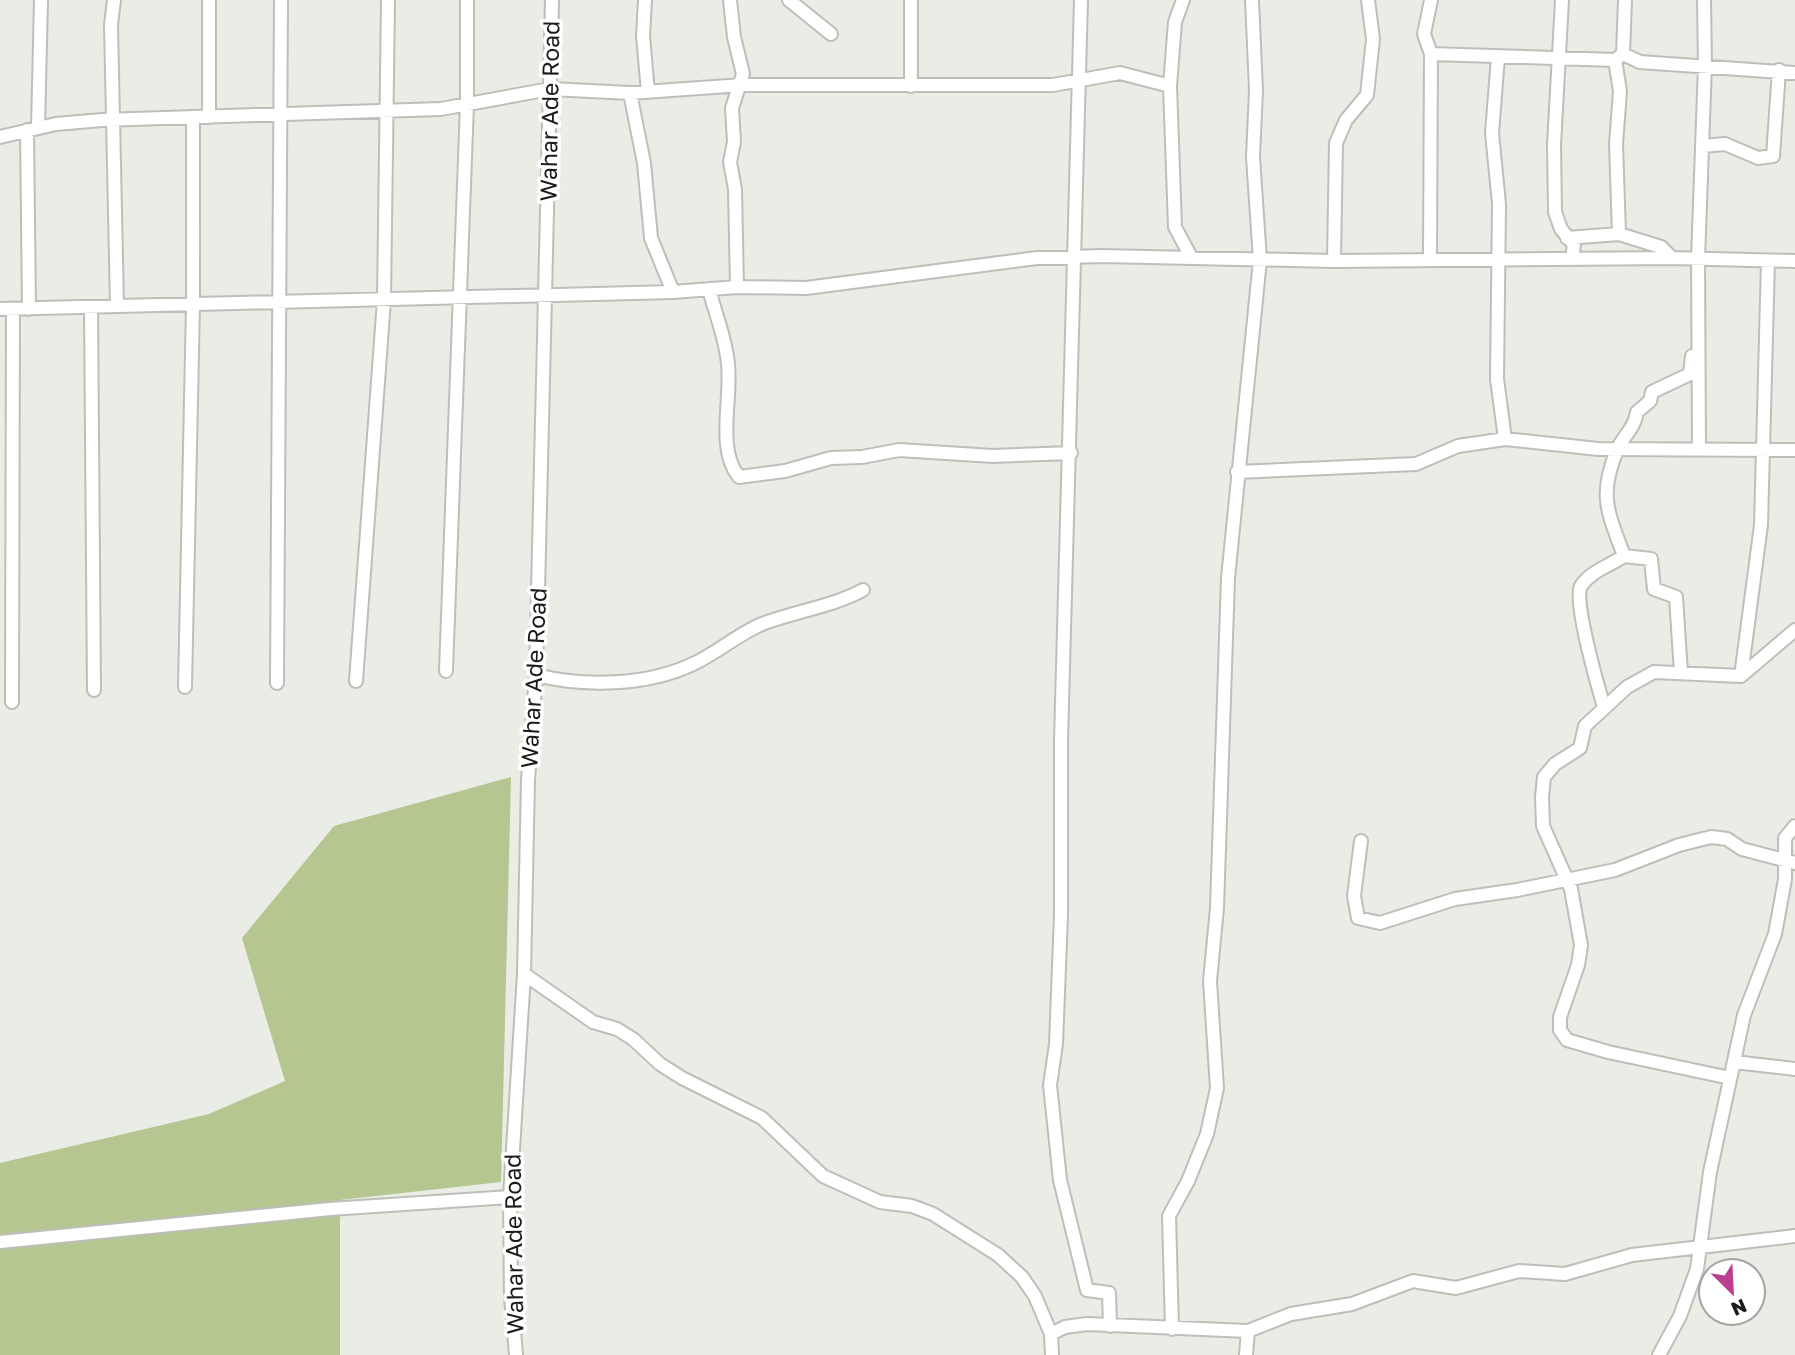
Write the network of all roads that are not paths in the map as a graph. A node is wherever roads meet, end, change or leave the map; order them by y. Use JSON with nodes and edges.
{"nodes":[{"id":1,"x":41,"y":0,"type":"edge"},
{"id":2,"x":114,"y":0,"type":"edge"},
{"id":3,"x":209,"y":0,"type":"edge"},
{"id":4,"x":281,"y":0,"type":"edge"},
{"id":5,"x":388,"y":0,"type":"edge"},
{"id":6,"x":467,"y":0,"type":"edge"},
{"id":7,"x":552,"y":0,"type":"edge"},
{"id":8,"x":645,"y":0,"type":"edge"},
{"id":9,"x":730,"y":0,"type":"edge"},
{"id":10,"x":789,"y":0,"type":"edge"},
{"id":11,"x":911,"y":0,"type":"edge"},
{"id":12,"x":1081,"y":0,"type":"edge"},
{"id":13,"x":1183,"y":0,"type":"edge"},
{"id":14,"x":1252,"y":0,"type":"edge"},
{"id":15,"x":1368,"y":0,"type":"edge"},
{"id":16,"x":1431,"y":0,"type":"edge"},
{"id":17,"x":1562,"y":0,"type":"edge"},
{"id":18,"x":1625,"y":0,"type":"edge"},
{"id":19,"x":1704,"y":0,"type":"edge"},
{"id":20,"x":831,"y":34,"type":"dead end"},
{"id":21,"x":1431,"y":54,"type":"junction"},
{"id":22,"x":1499,"y":57,"type":"junction"},
{"id":23,"x":1558,"y":57,"type":"junction"},
{"id":24,"x":1619,"y":57,"type":"junction"},
{"id":25,"x":1705,"y":65,"type":"junction"},
{"id":26,"x":1779,"y":71,"type":"junction"},
{"id":27,"x":1795,"y":73,"type":"edge"},
{"id":28,"x":1079,"y":79,"type":"junction"},
{"id":29,"x":742,"y":85,"type":"junction"},
{"id":30,"x":911,"y":86,"type":"junction"},
{"id":31,"x":1170,"y":86,"type":"junction"},
{"id":32,"x":550,"y":89,"type":"junction"},
{"id":33,"x":648,"y":92,"type":"junction"},
{"id":34,"x":630,"y":93,"type":"junction"},
{"id":35,"x":467,"y":104,"type":"junction"},
{"id":36,"x":388,"y":111,"type":"junction"},
{"id":37,"x":282,"y":114,"type":"junction"},
{"id":38,"x":193,"y":117,"type":"junction"},
{"id":39,"x":209,"y":117,"type":"junction"},
{"id":40,"x":112,"y":120,"type":"junction"},
{"id":41,"x":33,"y":129,"type":"junction"},
{"id":42,"x":0,"y":137,"type":"edge"},
{"id":43,"x":1703,"y":146,"type":"junction"},
{"id":44,"x":1619,"y":234,"type":"junction"},
{"id":45,"x":1567,"y":238,"type":"junction"},
{"id":46,"x":1072,"y":257,"type":"junction"},
{"id":47,"x":1191,"y":257,"type":"junction"},
{"id":48,"x":1430,"y":258,"type":"junction"},
{"id":49,"x":1572,"y":258,"type":"junction"},
{"id":50,"x":1672,"y":258,"type":"junction"},
{"id":51,"x":1499,"y":259,"type":"junction"},
{"id":52,"x":1698,"y":259,"type":"junction"},
{"id":53,"x":1260,"y":260,"type":"junction"},
{"id":54,"x":1334,"y":261,"type":"junction"},
{"id":55,"x":1768,"y":261,"type":"junction"},
{"id":56,"x":1795,"y":261,"type":"edge"},
{"id":57,"x":737,"y":287,"type":"junction"},
{"id":58,"x":709,"y":289,"type":"junction"},
{"id":59,"x":673,"y":292,"type":"junction"},
{"id":60,"x":546,"y":296,"type":"junction"},
{"id":61,"x":460,"y":298,"type":"junction"},
{"id":62,"x":384,"y":300,"type":"junction"},
{"id":63,"x":280,"y":302,"type":"junction"},
{"id":64,"x":193,"y":304,"type":"junction"},
{"id":65,"x":117,"y":306,"type":"junction"},
{"id":66,"x":91,"y":307,"type":"junction"},
{"id":67,"x":7,"y":309,"type":"edge"},
{"id":68,"x":29,"y":309,"type":"junction"},
{"id":69,"x":1699,"y":314,"type":"junction"},
{"id":70,"x":1505,"y":439,"type":"junction"},
{"id":71,"x":1699,"y":448,"type":"junction"},
{"id":72,"x":1765,"y":448,"type":"junction"},
{"id":73,"x":1618,"y":449,"type":"junction"},
{"id":74,"x":1795,"y":450,"type":"edge"},
{"id":75,"x":1071,"y":453,"type":"junction"},
{"id":76,"x":1237,"y":472,"type":"junction"},
{"id":77,"x":1624,"y":556,"type":"junction"},
{"id":78,"x":863,"y":590,"type":"dead end"},
{"id":79,"x":1795,"y":630,"type":"edge"},
{"id":80,"x":446,"y":671,"type":"dead end"},
{"id":81,"x":1681,"y":673,"type":"junction"},
{"id":82,"x":536,"y":675,"type":"junction"},
{"id":83,"x":1741,"y":676,"type":"junction"},
{"id":84,"x":356,"y":681,"type":"dead end"},
{"id":85,"x":277,"y":683,"type":"dead end"},
{"id":86,"x":185,"y":687,"type":"dead end"},
{"id":87,"x":94,"y":690,"type":"dead end"},
{"id":88,"x":12,"y":702,"type":"dead end"},
{"id":89,"x":1604,"y":707,"type":"junction"},
{"id":90,"x":1795,"y":826,"type":"edge"},
{"id":91,"x":1362,"y":841,"type":"dead end"},
{"id":92,"x":1790,"y":863,"type":"edge"},
{"id":93,"x":1568,"y":880,"type":"junction"},
{"id":94,"x":524,"y":974,"type":"junction"},
{"id":95,"x":1734,"y":1062,"type":"junction"},
{"id":96,"x":1795,"y":1069,"type":"edge"},
{"id":97,"x":1730,"y":1078,"type":"junction"},
{"id":98,"x":510,"y":1197,"type":"junction"},
{"id":99,"x":1795,"y":1236,"type":"edge"},
{"id":100,"x":0,"y":1242,"type":"edge"},
{"id":101,"x":1700,"y":1247,"type":"junction"},
{"id":102,"x":1110,"y":1326,"type":"junction"},
{"id":103,"x":1172,"y":1328,"type":"junction"},
{"id":104,"x":1248,"y":1331,"type":"junction"},
{"id":105,"x":1051,"y":1334,"type":"junction"},
{"id":106,"x":516,"y":1355,"type":"edge"},
{"id":107,"x":1052,"y":1355,"type":"edge"},
{"id":108,"x":1246,"y":1355,"type":"edge"},
{"id":109,"x":1660,"y":1355,"type":"edge"}],
"edges":[{"from":1,"to":41,"type":"street"},
{"from":2,"to":40,"type":"street"},
{"from":3,"to":39,"type":"street"},
{"from":4,"to":37,"type":"street"},
{"from":5,"to":36,"type":"street"},
{"from":6,"to":35,"type":"street"},
{"from":7,"to":32,"type":"street","name":"Wahar Ade Road"},
{"from":8,"to":33,"type":"street"},
{"from":9,"to":29,"type":"street"},
{"from":10,"to":20,"type":"street"},
{"from":11,"to":30,"type":"street"},
{"from":12,"to":28,"type":"street"},
{"from":13,"to":31,"type":"street"},
{"from":14,"to":53,"type":"street"},
{"from":15,"to":54,"type":"street"},
{"from":16,"to":21,"type":"street"},
{"from":17,"to":23,"type":"street"},
{"from":18,"to":24,"type":"street"},
{"from":19,"to":25,"type":"street"},
{"from":21,"to":22,"type":"street"},
{"from":21,"to":48,"type":"street"},
{"from":22,"to":23,"type":"street"},
{"from":22,"to":51,"type":"street"},
{"from":23,"to":24,"type":"street"},
{"from":23,"to":45,"type":"street"},
{"from":24,"to":25,"type":"street"},
{"from":24,"to":44,"type":"street"},
{"from":25,"to":26,"type":"street"},
{"from":25,"to":43,"type":"street"},
{"from":26,"to":27,"type":"street"},
{"from":26,"to":43,"type":"street"},
{"from":28,"to":30,"type":"street"},
{"from":28,"to":31,"type":"street"},
{"from":28,"to":46,"type":"street"},
{"from":29,"to":30,"type":"street"},
{"from":29,"to":33,"type":"street"},
{"from":29,"to":57,"type":"street"},
{"from":31,"to":47,"type":"street"},
{"from":32,"to":34,"type":"street"},
{"from":32,"to":35,"type":"street"},
{"from":32,"to":60,"type":"street","name":"Wahar Ade Road"},
{"from":33,"to":34,"type":"street"},
{"from":34,"to":59,"type":"street"},
{"from":35,"to":36,"type":"street"},
{"from":35,"to":61,"type":"street"},
{"from":36,"to":37,"type":"street"},
{"from":36,"to":62,"type":"street"},
{"from":37,"to":39,"type":"street"},
{"from":37,"to":63,"type":"street"},
{"from":38,"to":39,"type":"street"},
{"from":38,"to":40,"type":"street"},
{"from":38,"to":64,"type":"street"},
{"from":40,"to":41,"type":"street"},
{"from":40,"to":65,"type":"street"},
{"from":41,"to":42,"type":"street"},
{"from":41,"to":68,"type":"street"},
{"from":43,"to":52,"type":"street"},
{"from":44,"to":45,"type":"street"},
{"from":44,"to":50,"type":"street"},
{"from":45,"to":49,"type":"street"},
{"from":46,"to":47,"type":"street"},
{"from":46,"to":57,"type":"street"},
{"from":46,"to":75,"type":"street"},
{"from":47,"to":53,"type":"street"},
{"from":48,"to":51,"type":"street"},
{"from":48,"to":54,"type":"street"},
{"from":49,"to":50,"type":"street"},
{"from":49,"to":51,"type":"street"},
{"from":50,"to":52,"type":"street"},
{"from":51,"to":70,"type":"street"},
{"from":52,"to":55,"type":"street"},
{"from":52,"to":69,"type":"street"},
{"from":53,"to":54,"type":"street"},
{"from":53,"to":76,"type":"street"},
{"from":55,"to":56,"type":"street"},
{"from":55,"to":72,"type":"street"},
{"from":57,"to":58,"type":"street"},
{"from":58,"to":59,"type":"street"},
{"from":58,"to":75,"type":"street"},
{"from":59,"to":60,"type":"street"},
{"from":60,"to":61,"type":"street"},
{"from":60,"to":82,"type":"street","name":"Wahar Ade Road"},
{"from":61,"to":62,"type":"street"},
{"from":61,"to":80,"type":"street"},
{"from":62,"to":63,"type":"street"},
{"from":62,"to":84,"type":"street"},
{"from":63,"to":64,"type":"street"},
{"from":63,"to":85,"type":"street"},
{"from":64,"to":65,"type":"street"},
{"from":64,"to":86,"type":"street"},
{"from":65,"to":66,"type":"street"},
{"from":66,"to":68,"type":"street"},
{"from":66,"to":87,"type":"street"},
{"from":67,"to":68,"type":"street"},
{"from":67,"to":88,"type":"street"},
{"from":69,"to":71,"type":"street"},
{"from":69,"to":73,"type":"street"},
{"from":70,"to":73,"type":"street"},
{"from":70,"to":76,"type":"street"},
{"from":71,"to":72,"type":"street"},
{"from":71,"to":73,"type":"street"},
{"from":72,"to":74,"type":"street"},
{"from":72,"to":83,"type":"street"},
{"from":73,"to":77,"type":"street"},
{"from":75,"to":102,"type":"street"},
{"from":76,"to":103,"type":"street"},
{"from":77,"to":81,"type":"street"},
{"from":77,"to":89,"type":"street"},
{"from":78,"to":82,"type":"street"},
{"from":79,"to":83,"type":"street"},
{"from":81,"to":83,"type":"street"},
{"from":81,"to":89,"type":"street"},
{"from":82,"to":94,"type":"street","name":"Wahar Ade Road"},
{"from":89,"to":93,"type":"street"},
{"from":90,"to":92,"type":"street"},
{"from":91,"to":93,"type":"street"},
{"from":92,"to":93,"type":"street"},
{"from":92,"to":95,"type":"street"},
{"from":93,"to":97,"type":"street"},
{"from":94,"to":98,"type":"street","name":"Wahar Ade Road"},
{"from":94,"to":105,"type":"street"},
{"from":95,"to":96,"type":"street"},
{"from":95,"to":97,"type":"street"},
{"from":97,"to":101,"type":"street"},
{"from":98,"to":100,"type":"street"},
{"from":98,"to":106,"type":"street","name":"Wahar Ade Road"},
{"from":99,"to":101,"type":"street"},
{"from":101,"to":104,"type":"street"},
{"from":101,"to":109,"type":"street"},
{"from":102,"to":103,"type":"street"},
{"from":102,"to":105,"type":"street"},
{"from":103,"to":104,"type":"street"},
{"from":104,"to":108,"type":"street"},
{"from":105,"to":107,"type":"street"}]}
